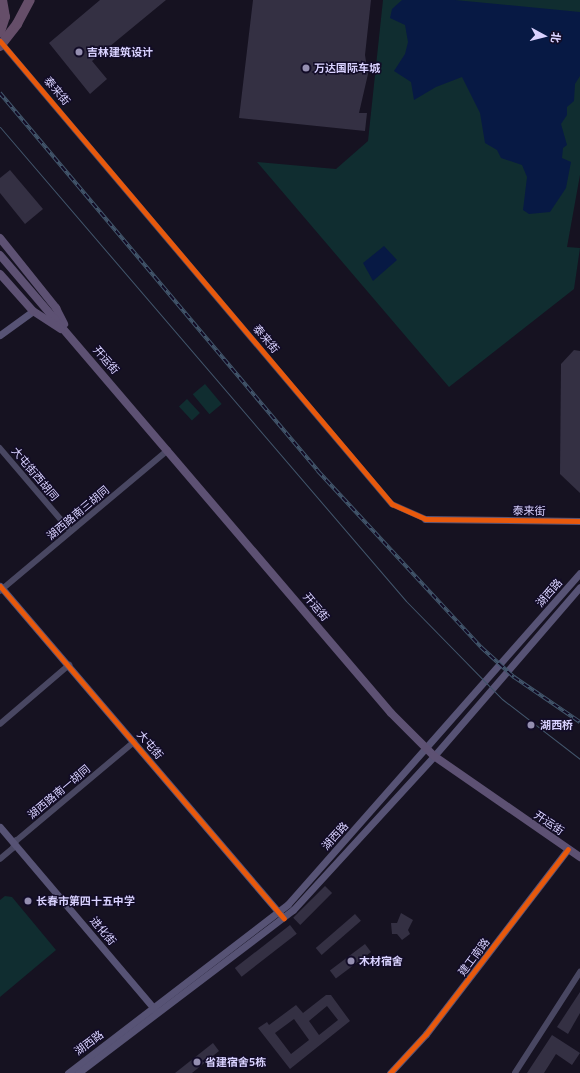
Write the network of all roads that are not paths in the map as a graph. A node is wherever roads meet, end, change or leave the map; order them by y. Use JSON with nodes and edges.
{"nodes":[{"id":1,"x":2,"y":0,"type":"edge"},
{"id":2,"x":30,"y":0,"type":"edge"},
{"id":3,"x":0,"y":32,"type":"edge"},
{"id":4,"x":0,"y":41,"type":"edge"},
{"id":5,"x":0,"y":46,"type":"edge"},
{"id":6,"x":0,"y":238,"type":"edge"},
{"id":7,"x":0,"y":255,"type":"edge"},
{"id":8,"x":0,"y":274,"type":"edge"},
{"id":9,"x":33,"y":311,"type":"junction"},
{"id":10,"x":69,"y":333,"type":"junction"},
{"id":11,"x":0,"y":335,"type":"edge"},
{"id":12,"x":0,"y":448,"type":"edge"},
{"id":13,"x":168,"y":450,"type":"junction"},
{"id":14,"x":425,"y":520,"type":"joint"},
{"id":15,"x":563,"y":521,"type":"junction"},
{"id":16,"x":580,"y":521,"type":"edge"},
{"id":17,"x":580,"y":526,"type":"edge"},
{"id":18,"x":71,"y":531,"type":"junction"},
{"id":19,"x":580,"y":573,"type":"edge"},
{"id":20,"x":580,"y":587,"type":"edge"},
{"id":21,"x":1,"y":589,"type":"edge"},
{"id":22,"x":69,"y":665,"type":"junction"},
{"id":23,"x":0,"y":724,"type":"edge"},
{"id":24,"x":134,"y":742,"type":"junction"},
{"id":25,"x":427,"y":750,"type":"junction"},
{"id":26,"x":434,"y":756,"type":"junction"},
{"id":27,"x":0,"y":827,"type":"edge"},
{"id":28,"x":15,"y":844,"type":"junction"},
{"id":29,"x":568,"y":849,"type":"junction"},
{"id":30,"x":580,"y":857,"type":"edge"},
{"id":31,"x":0,"y":859,"type":"edge"},
{"id":32,"x":278,"y":913,"type":"junction"},
{"id":33,"x":284,"y":918,"type":"junction"},
{"id":34,"x":580,"y":972,"type":"edge"},
{"id":35,"x":155,"y":1010,"type":"junction"},
{"id":36,"x":68,"y":1073,"type":"edge"},
{"id":37,"x":78,"y":1073,"type":"edge"},
{"id":38,"x":390,"y":1073,"type":"edge"},
{"id":39,"x":516,"y":1073,"type":"edge"}],
"edges":[{"from":1,"to":3,"type":"highway"},
{"from":2,"to":5,"type":"highway","bridge":true},
{"from":4,"to":14,"type":"street","name":"泰来街"},
{"from":6,"to":10,"type":"main road","name":"开运街"},
{"from":7,"to":10,"type":"main road","name":"开运街"},
{"from":8,"to":9,"type":"main road","name":"开运街"},
{"from":9,"to":10,"type":"main road","name":"开运街"},
{"from":9,"to":11,"type":"main road"},
{"from":10,"to":13,"type":"main road","name":"开运街"},
{"from":12,"to":18,"type":"street","name":"大屯街西胡同"},
{"from":13,"to":18,"type":"street","name":"湖西路南三胡同"},
{"from":13,"to":25,"type":"main road","name":"开运街"},
{"from":14,"to":15,"type":"main road","name":"泰来街"},
{"from":15,"to":16,"type":"main road","name":"泰来街"},
{"from":15,"to":17,"type":"main road"},
{"from":18,"to":21,"type":"street","name":"湖西路南三胡同"},
{"from":19,"to":25,"type":"main road","name":"湖西路"},
{"from":20,"to":26,"type":"main road","name":"湖西路"},
{"from":21,"to":22,"type":"main road","name":"大屯街"},
{"from":22,"to":23,"type":"street"},
{"from":22,"to":24,"type":"main road","name":"大屯街"},
{"from":24,"to":28,"type":"street","name":"湖西路南一胡同"},
{"from":24,"to":32,"type":"main road","name":"大屯街"},
{"from":25,"to":26,"type":"main road","name":"开运街"},
{"from":25,"to":32,"type":"main road","name":"湖西路"},
{"from":26,"to":29,"type":"main road","name":"开运街"},
{"from":26,"to":33,"type":"main road","name":"湖西路"},
{"from":27,"to":28,"type":"main road","name":"进化街"},
{"from":28,"to":31,"type":"street","name":"湖西路南一胡同"},
{"from":28,"to":35,"type":"main road","name":"进化街"},
{"from":29,"to":30,"type":"main road","name":"开运街"},
{"from":29,"to":38,"type":"main road","name":"建工南路"},
{"from":32,"to":33,"type":"main road","name":"大屯街"},
{"from":32,"to":35,"type":"main road","name":"湖西路"},
{"from":33,"to":35,"type":"main road","name":"湖西路"},
{"from":34,"to":39,"type":"street"},
{"from":35,"to":36,"type":"main road","name":"湖西路"},
{"from":35,"to":37,"type":"main road","name":"湖西路"}]}
